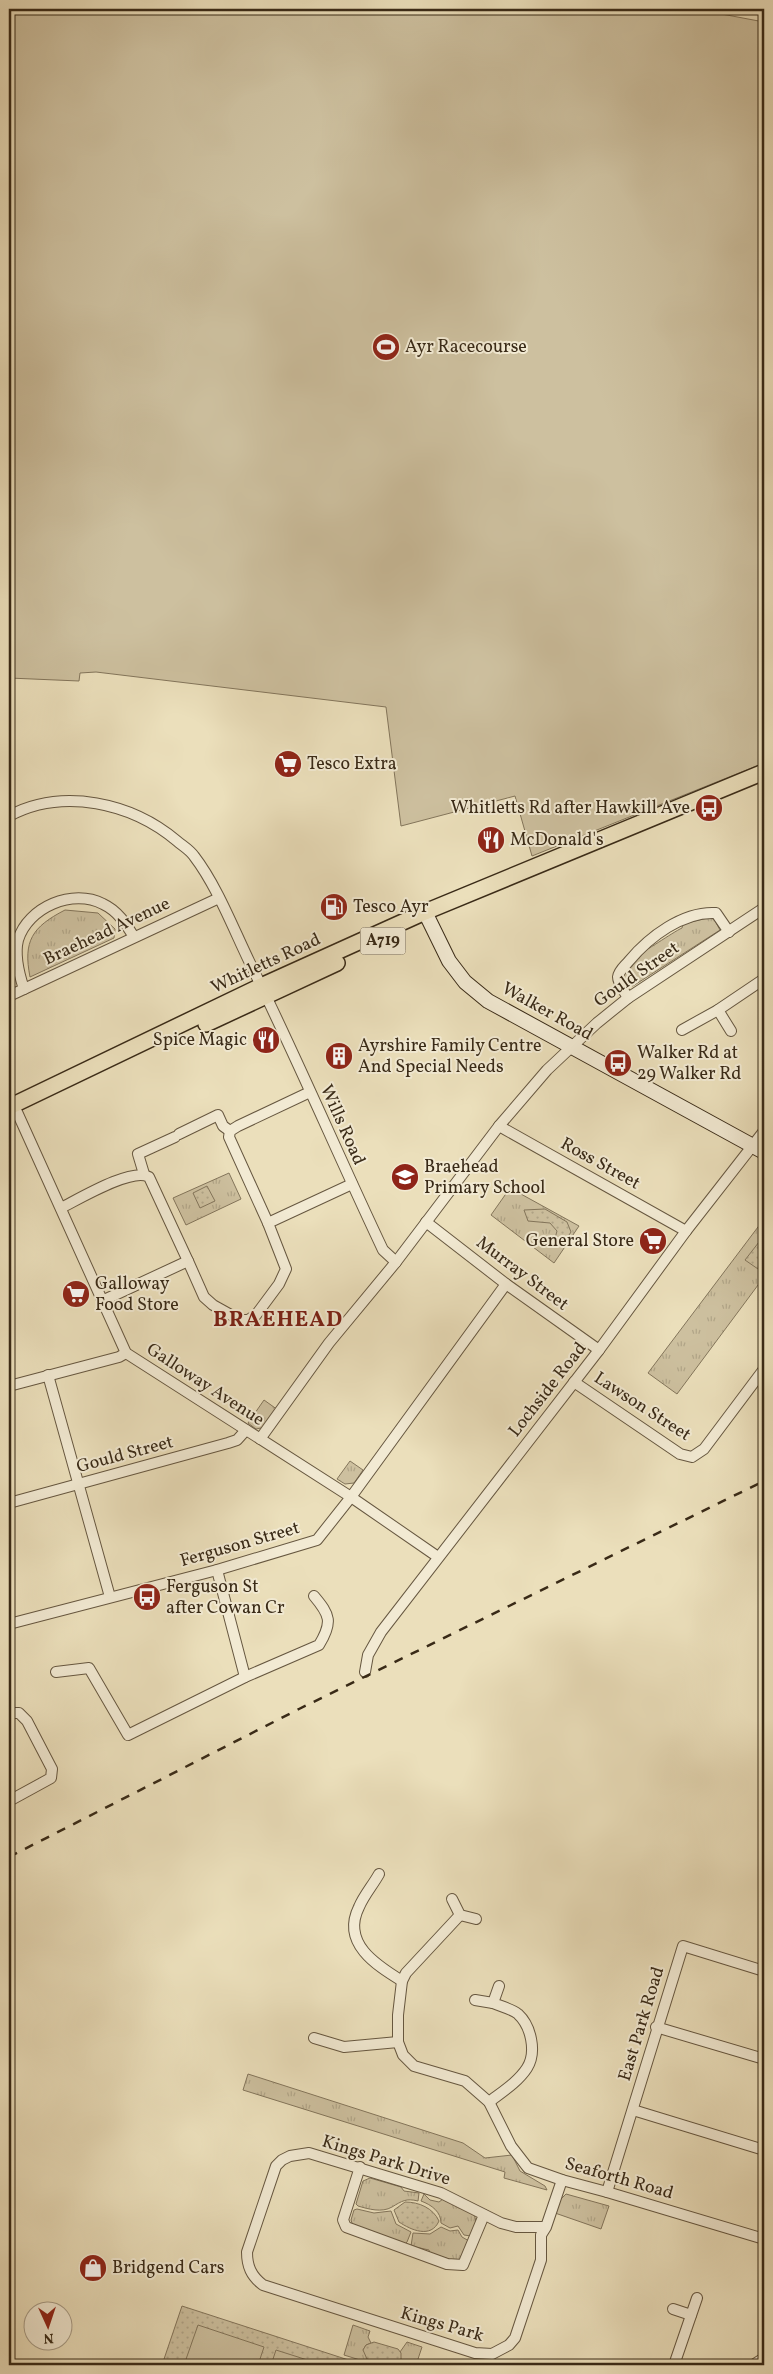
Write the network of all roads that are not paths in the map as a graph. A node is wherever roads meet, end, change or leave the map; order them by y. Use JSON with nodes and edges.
{"nodes":[{"id":1,"x":764,"y":772,"type":"edge"},
{"id":2,"x":764,"y":781,"type":"edge"},
{"id":3,"x":9,"y":816,"type":"edge"},
{"id":4,"x":218,"y":898,"type":"junction"},
{"id":5,"x":763,"y":911,"type":"edge"},
{"id":6,"x":427,"y":916,"type":"junction"},
{"id":7,"x":729,"y":932,"type":"junction"},
{"id":8,"x":134,"y":937,"type":"junction"},
{"id":9,"x":764,"y":978,"type":"edge"},
{"id":10,"x":24,"y":989,"type":"junction"},
{"id":11,"x":264,"y":991,"type":"junction"},
{"id":12,"x":9,"y":996,"type":"edge"},
{"id":13,"x":628,"y":998,"type":"junction"},
{"id":14,"x":718,"y":1010,"type":"junction"},
{"id":15,"x":682,"y":1030,"type":"dead end"},
{"id":16,"x":731,"y":1030,"type":"dead end"},
{"id":17,"x":570,"y":1047,"type":"junction"},
{"id":18,"x":310,"y":1092,"type":"junction"},
{"id":19,"x":12,"y":1112,"type":"edge"},
{"id":20,"x":498,"y":1126,"type":"junction"},
{"id":21,"x":764,"y":1131,"type":"edge"},
{"id":22,"x":230,"y":1132,"type":"junction"},
{"id":23,"x":758,"y":1149,"type":"edge"},
{"id":24,"x":144,"y":1174,"type":"junction"},
{"id":25,"x":352,"y":1184,"type":"junction"},
{"id":26,"x":61,"y":1208,"type":"junction"},
{"id":27,"x":426,"y":1222,"type":"junction"},
{"id":28,"x":268,"y":1223,"type":"junction"},
{"id":29,"x":686,"y":1230,"type":"junction"},
{"id":30,"x":188,"y":1261,"type":"junction"},
{"id":31,"x":396,"y":1262,"type":"junction"},
{"id":32,"x":506,"y":1284,"type":"junction"},
{"id":33,"x":104,"y":1300,"type":"junction"},
{"id":34,"x":599,"y":1350,"type":"junction"},
{"id":35,"x":126,"y":1353,"type":"junction"},
{"id":36,"x":764,"y":1369,"type":"edge"},
{"id":37,"x":48,"y":1375,"type":"junction"},
{"id":38,"x":574,"y":1382,"type":"junction"},
{"id":39,"x":9,"y":1386,"type":"edge"},
{"id":40,"x":246,"y":1430,"type":"junction"},
{"id":41,"x":260,"y":1439,"type":"junction"},
{"id":42,"x":78,"y":1484,"type":"junction"},
{"id":43,"x":351,"y":1498,"type":"junction"},
{"id":44,"x":9,"y":1503,"type":"edge"},
{"id":45,"x":438,"y":1557,"type":"junction"},
{"id":46,"x":217,"y":1570,"type":"junction"},
{"id":47,"x":314,"y":1596,"type":"dead end"},
{"id":48,"x":110,"y":1597,"type":"junction"},
{"id":49,"x":9,"y":1624,"type":"edge"},
{"id":50,"x":56,"y":1672,"type":"dead end"},
{"id":51,"x":365,"y":1672,"type":"dead end"},
{"id":52,"x":245,"y":1677,"type":"junction"},
{"id":53,"x":9,"y":1713,"type":"edge"},
{"id":54,"x":9,"y":1800,"type":"edge"},
{"id":55,"x":379,"y":1874,"type":"dead end"},
{"id":56,"x":452,"y":1899,"type":"dead end"},
{"id":57,"x":460,"y":1915,"type":"junction"},
{"id":58,"x":476,"y":1919,"type":"dead end"},
{"id":59,"x":764,"y":1971,"type":"edge"},
{"id":60,"x":402,"y":1980,"type":"junction"},
{"id":61,"x":498,"y":1986,"type":"dead end"},
{"id":62,"x":475,"y":2000,"type":"dead end"},
{"id":63,"x":493,"y":2003,"type":"junction"},
{"id":64,"x":656,"y":2027,"type":"junction"},
{"id":65,"x":314,"y":2038,"type":"dead end"},
{"id":66,"x":398,"y":2042,"type":"junction"},
{"id":67,"x":764,"y":2060,"type":"edge"},
{"id":68,"x":489,"y":2102,"type":"junction"},
{"id":69,"x":633,"y":2110,"type":"junction"},
{"id":70,"x":764,"y":2150,"type":"edge"},
{"id":71,"x":360,"y":2167,"type":"junction"},
{"id":72,"x":562,"y":2180,"type":"junction"},
{"id":73,"x":607,"y":2192,"type":"junction"},
{"id":74,"x":484,"y":2215,"type":"junction"},
{"id":75,"x":546,"y":2227,"type":"junction"},
{"id":76,"x":764,"y":2239,"type":"edge"},
{"id":77,"x":283,"y":2293,"type":"joint"},
{"id":78,"x":697,"y":2298,"type":"dead end"},
{"id":79,"x":673,"y":2309,"type":"dead end"},
{"id":80,"x":691,"y":2315,"type":"junction"},
{"id":81,"x":764,"y":2358,"type":"edge"},
{"id":82,"x":674,"y":2365,"type":"edge"},
{"id":83,"x":753,"y":2365,"type":"edge"}],
"edges":[{"from":1,"to":6,"type":"main road","name":"Whitletts Road","number":"A719"},
{"from":2,"to":6,"type":"main road","name":"Whitletts Road","number":"A719"},
{"from":3,"to":4,"type":"street","name":"Wills Road"},
{"from":4,"to":8,"type":"street","name":"Braehead Avenue"},
{"from":4,"to":11,"type":"street","name":"Wills Road"},
{"from":5,"to":7,"type":"street","name":"Gould Street"},
{"from":6,"to":11,"type":"main road","name":"Whitletts Road","number":"A719"},
{"from":6,"to":17,"type":"street","name":"Walker Road"},
{"from":7,"to":13,"type":"street","name":"Gould Street"},
{"from":7,"to":13,"type":"street"},
{"from":8,"to":10,"type":"street","name":"Braehead Avenue"},
{"from":8,"to":10,"type":"street"},
{"from":9,"to":14,"type":"street"},
{"from":10,"to":12,"type":"street","name":"Braehead Avenue"},
{"from":11,"to":18,"type":"street","name":"Wills Road"},
{"from":11,"to":19,"type":"main road","name":"Whitletts Road","number":"A719"},
{"from":13,"to":17,"type":"street","name":"Gould Street"},
{"from":14,"to":15,"type":"street"},
{"from":14,"to":16,"type":"street"},
{"from":17,"to":20,"type":"street","name":"Gould Street"},
{"from":17,"to":23,"type":"street","name":"Walker Road"},
{"from":18,"to":22,"type":"street"},
{"from":18,"to":25,"type":"street","name":"Wills Road"},
{"from":19,"to":26,"type":"street","name":"Galloway Avenue"},
{"from":20,"to":27,"type":"street","name":"Gould Street"},
{"from":20,"to":29,"type":"street","name":"Ross Street"},
{"from":21,"to":23,"type":"street","name":"Lochside Road"},
{"from":22,"to":24,"type":"street"},
{"from":22,"to":28,"type":"street"},
{"from":23,"to":29,"type":"street","name":"Lochside Road"},
{"from":24,"to":26,"type":"street"},
{"from":24,"to":30,"type":"street"},
{"from":25,"to":28,"type":"street"},
{"from":25,"to":31,"type":"street","name":"Wills Road"},
{"from":26,"to":33,"type":"street","name":"Galloway Avenue"},
{"from":27,"to":31,"type":"street","name":"Gould Street"},
{"from":27,"to":32,"type":"street","name":"Murray Street"},
{"from":28,"to":30,"type":"street"},
{"from":29,"to":34,"type":"street","name":"Lochside Road"},
{"from":30,"to":33,"type":"street"},
{"from":31,"to":41,"type":"street","name":"Gould Street"},
{"from":32,"to":34,"type":"street","name":"Murray Street"},
{"from":32,"to":43,"type":"street","name":"Ferguson Street"},
{"from":33,"to":35,"type":"street","name":"Galloway Avenue"},
{"from":34,"to":38,"type":"street","name":"Lochside Road"},
{"from":35,"to":37,"type":"street"},
{"from":35,"to":40,"type":"street","name":"Galloway Avenue"},
{"from":36,"to":38,"type":"street","name":"Lawson Street"},
{"from":37,"to":39,"type":"street"},
{"from":37,"to":42,"type":"street"},
{"from":38,"to":45,"type":"street","name":"Lochside Road"},
{"from":40,"to":41,"type":"street","name":"Galloway Avenue"},
{"from":40,"to":42,"type":"street","name":"Gould Street"},
{"from":41,"to":43,"type":"street","name":"Galloway Avenue"},
{"from":42,"to":44,"type":"street","name":"Gould Street"},
{"from":42,"to":48,"type":"street"},
{"from":43,"to":45,"type":"street","name":"Galloway Avenue"},
{"from":43,"to":46,"type":"street","name":"Ferguson Street"},
{"from":45,"to":51,"type":"street","name":"Lochside Road"},
{"from":46,"to":48,"type":"street","name":"Ferguson Street"},
{"from":46,"to":52,"type":"street"},
{"from":47,"to":52,"type":"street"},
{"from":48,"to":49,"type":"street","name":"Ferguson Street"},
{"from":50,"to":52,"type":"street"},
{"from":53,"to":54,"type":"street"},
{"from":55,"to":60,"type":"street"},
{"from":56,"to":57,"type":"street"},
{"from":57,"to":58,"type":"street"},
{"from":57,"to":60,"type":"street"},
{"from":59,"to":64,"type":"street","name":"East Park Road"},
{"from":60,"to":66,"type":"street"},
{"from":61,"to":63,"type":"street"},
{"from":62,"to":63,"type":"street"},
{"from":63,"to":68,"type":"street"},
{"from":64,"to":67,"type":"street"},
{"from":64,"to":69,"type":"street","name":"East Park Road"},
{"from":65,"to":66,"type":"street"},
{"from":66,"to":68,"type":"street"},
{"from":68,"to":72,"type":"street","name":"Seaforth Road"},
{"from":69,"to":70,"type":"street"},
{"from":69,"to":73,"type":"street","name":"East Park Road"},
{"from":71,"to":74,"type":"street","name":"Kings Park Drive"},
{"from":71,"to":74,"type":"street"},
{"from":71,"to":77,"type":"street","name":"Kings Park Drive"},
{"from":72,"to":73,"type":"street","name":"Seaforth Road"},
{"from":72,"to":75,"type":"street","name":"Kings Park"},
{"from":73,"to":76,"type":"street","name":"Seaforth Road"},
{"from":74,"to":75,"type":"street","name":"Kings Park Drive"},
{"from":75,"to":77,"type":"street","name":"Kings Park"},
{"from":78,"to":80,"type":"street"},
{"from":79,"to":80,"type":"street"},
{"from":80,"to":82,"type":"street"},
{"from":81,"to":83,"type":"street"}]}
